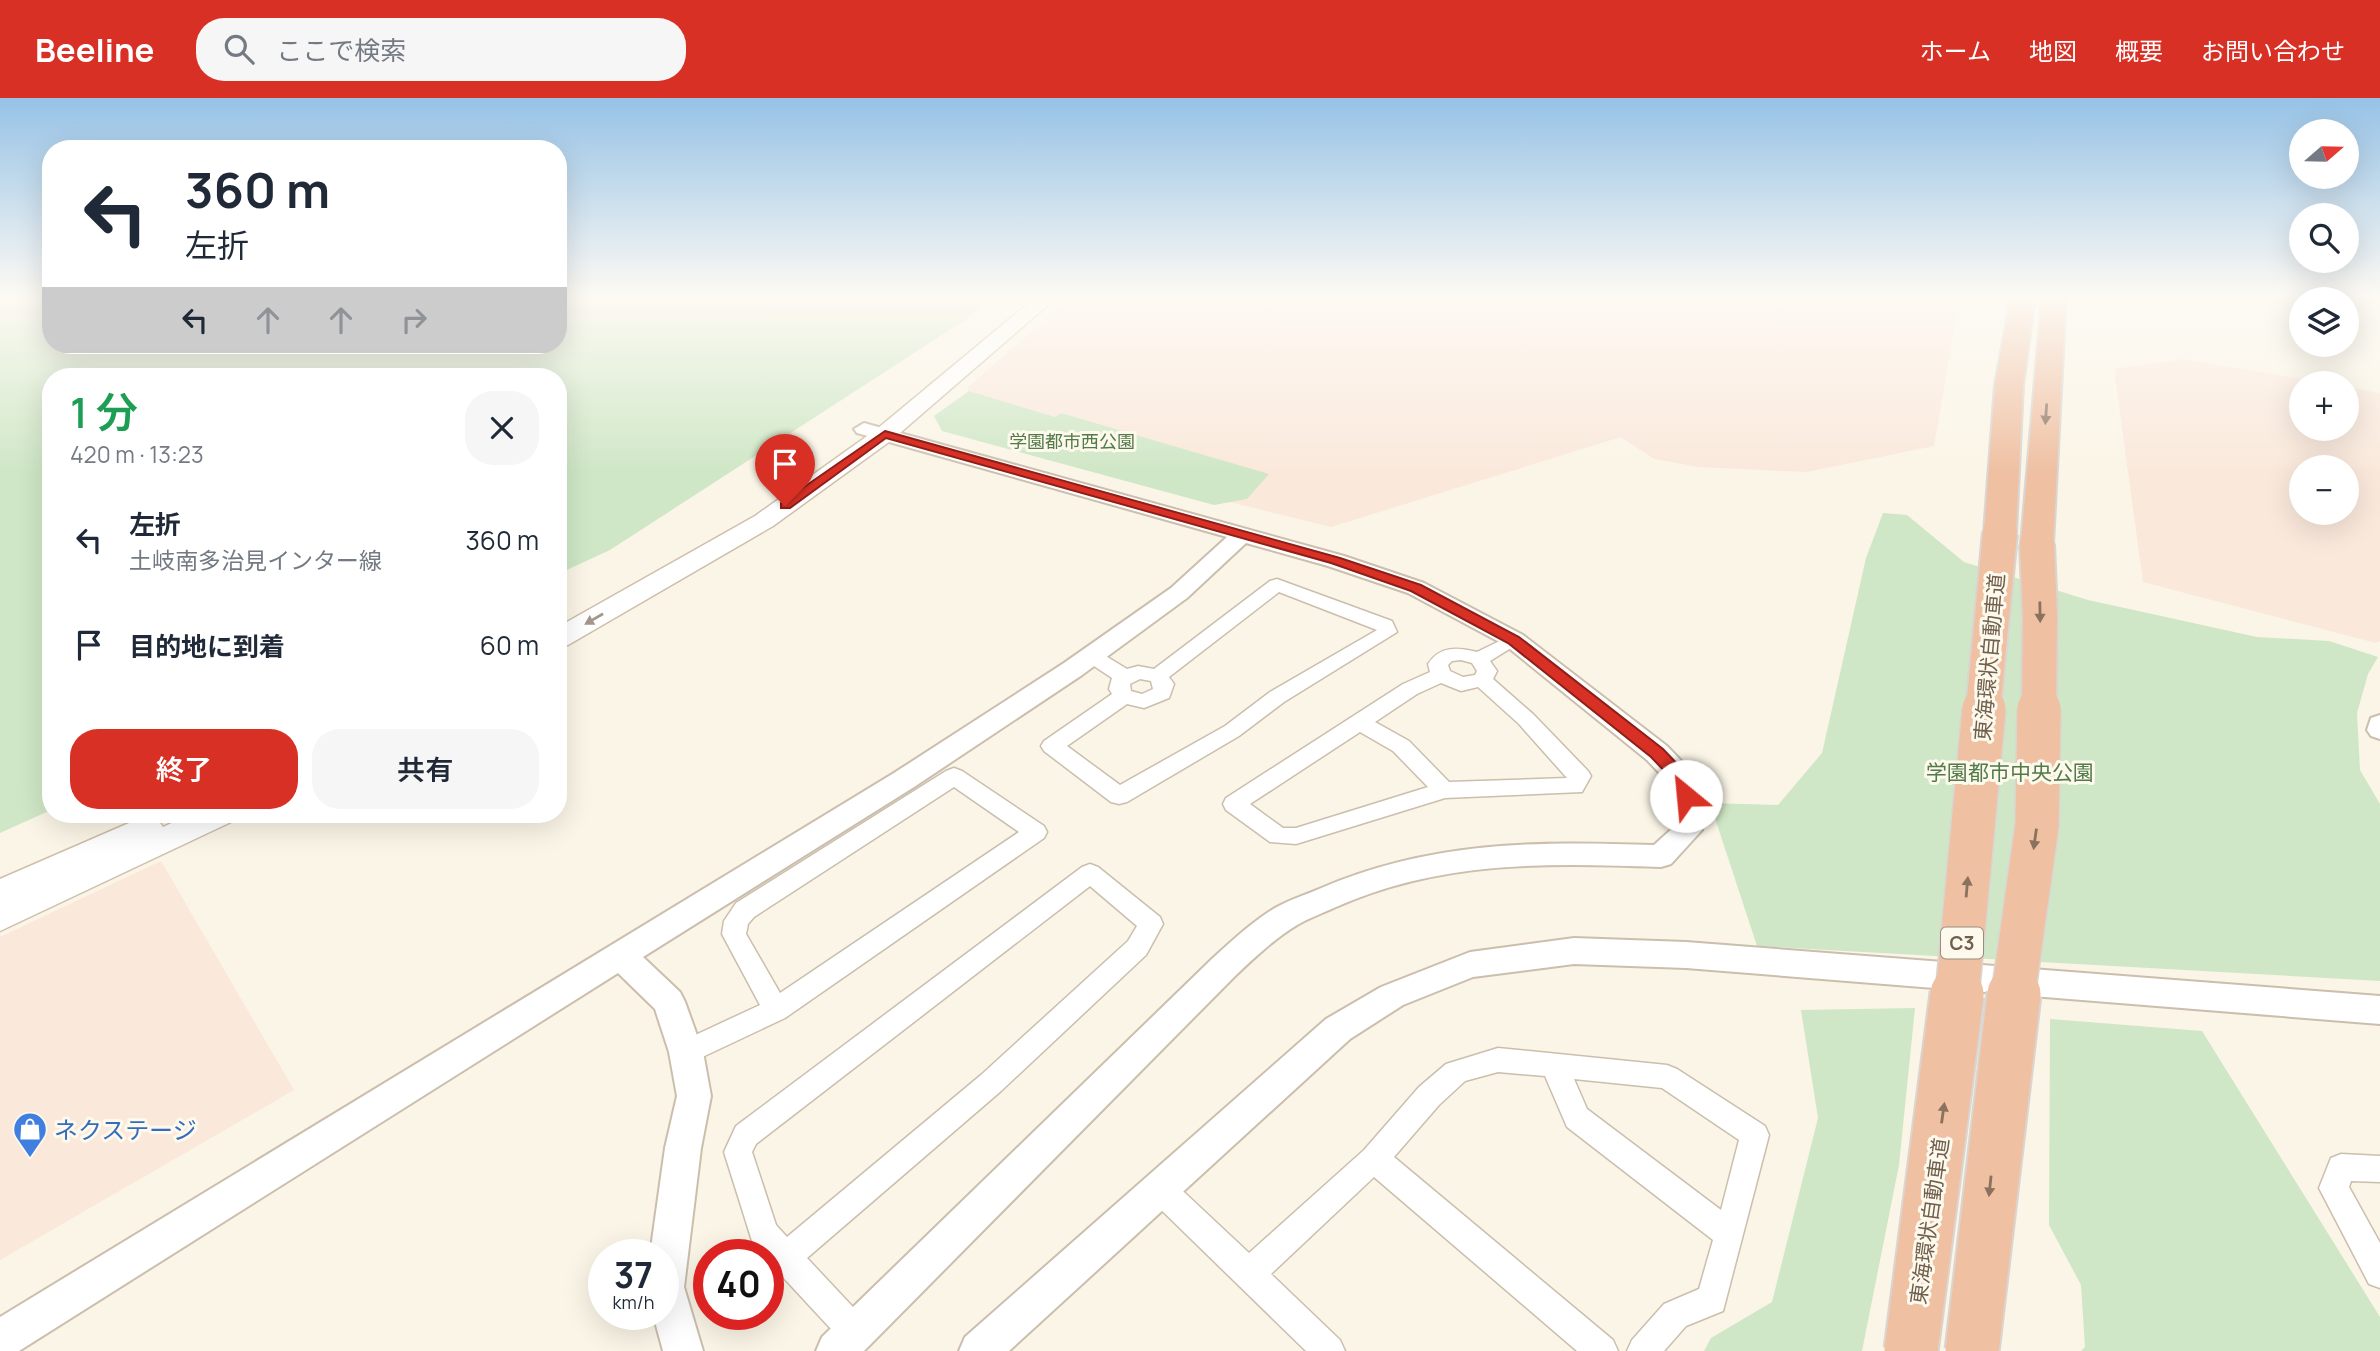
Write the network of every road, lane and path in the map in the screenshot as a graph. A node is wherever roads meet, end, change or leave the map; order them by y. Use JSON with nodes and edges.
{"nodes":[{"id":1,"x":963,"y":355,"type":"edge"},
{"id":2,"x":973,"y":355,"type":"edge"},
{"id":3,"x":2014,"y":355,"type":"edge"},
{"id":4,"x":2046,"y":355,"type":"edge"},
{"id":5,"x":874,"y":432,"type":"junction"},
{"id":6,"x":1242,"y":535,"type":"junction"},
{"id":7,"x":2019,"y":539,"type":"junction"},
{"id":8,"x":567,"y":614,"type":"edge"},
{"id":9,"x":567,"y":634,"type":"edge"},
{"id":10,"x":1514,"y":640,"type":"junction"},
{"id":11,"x":1091,"y":656,"type":"junction"},
{"id":12,"x":1480,"y":670,"type":"junction"},
{"id":13,"x":1441,"y":675,"type":"junction"},
{"id":14,"x":1157,"y":676,"type":"junction"},
{"id":15,"x":1124,"y":687,"type":"junction"},
{"id":16,"x":1360,"y":722,"type":"junction"},
{"id":17,"x":2380,"y":724,"type":"edge"},
{"id":18,"x":2380,"y":730,"type":"edge"},
{"id":19,"x":1444,"y":790,"type":"junction"},
{"id":20,"x":158,"y":823,"type":"edge"},
{"id":21,"x":201,"y":823,"type":"edge"},
{"id":22,"x":0,"y":893,"type":"edge"},
{"id":23,"x":0,"y":917,"type":"edge"},
{"id":24,"x":620,"y":954,"type":"junction"},
{"id":25,"x":776,"y":1010,"type":"junction"},
{"id":26,"x":2380,"y":1010,"type":"edge"},
{"id":27,"x":686,"y":1052,"type":"junction"},
{"id":28,"x":1553,"y":1064,"type":"junction"},
{"id":29,"x":1374,"y":1159,"type":"junction"},
{"id":30,"x":2380,"y":1169,"type":"edge"},
{"id":31,"x":1160,"y":1189,"type":"junction"},
{"id":32,"x":1729,"y":1234,"type":"junction"},
{"id":33,"x":786,"y":1257,"type":"junction"},
{"id":34,"x":2380,"y":1273,"type":"edge"},
{"id":35,"x":1248,"y":1275,"type":"junction"},
{"id":36,"x":0,"y":1340,"type":"edge"},
{"id":37,"x":846,"y":1341,"type":"edge"},
{"id":38,"x":682,"y":1351,"type":"edge"},
{"id":39,"x":979,"y":1351,"type":"edge"},
{"id":40,"x":1329,"y":1351,"type":"edge"},
{"id":41,"x":1602,"y":1351,"type":"edge"},
{"id":42,"x":1643,"y":1351,"type":"edge"},
{"id":43,"x":1911,"y":1351,"type":"edge"},
{"id":44,"x":1972,"y":1351,"type":"edge"}],
"edges":[{"from":1,"to":5,"type":"main road"},
{"from":2,"to":5,"type":"main road"},
{"from":3,"to":7,"type":"highway","name":"東海環状自動車道","number":"C3"},
{"from":4,"to":7,"type":"highway","name":"東海環状自動車道","number":"C3","one_way":true},
{"from":5,"to":6,"type":"street"},
{"from":5,"to":8,"type":"main road"},
{"from":5,"to":9,"type":"main road","one_way":true},
{"from":6,"to":10,"type":"street"},
{"from":6,"to":11,"type":"street"},
{"from":43,"to":7,"type":"highway","name":"東海環状自動車道","number":"C3","one_way":true,"bridge":true},
{"from":7,"to":44,"type":"highway","name":"東海環状自動車道","number":"C3","one_way":true,"bridge":true},
{"from":10,"to":12,"type":"street"},
{"from":10,"to":37,"type":"street"},
{"from":11,"to":15,"type":"street"},
{"from":11,"to":24,"type":"street"},
{"from":12,"to":13,"type":"street"},
{"from":12,"to":13,"type":"street"},
{"from":12,"to":19,"type":"street"},
{"from":13,"to":16,"type":"street"},
{"from":14,"to":15,"type":"street"},
{"from":14,"to":15,"type":"street"},
{"from":14,"to":15,"type":"street"},
{"from":16,"to":19,"type":"street"},
{"from":16,"to":19,"type":"street"},
{"from":17,"to":18,"type":"street"},
{"from":20,"to":22,"type":"main road"},
{"from":21,"to":23,"type":"main road"},
{"from":24,"to":27,"type":"street"},
{"from":24,"to":36,"type":"street"},
{"from":25,"to":25,"type":"street"},
{"from":25,"to":27,"type":"street"},
{"from":26,"to":31,"type":"street"},
{"from":27,"to":38,"type":"street"},
{"from":28,"to":29,"type":"street"},
{"from":28,"to":32,"type":"street"},
{"from":28,"to":32,"type":"street"},
{"from":29,"to":35,"type":"street"},
{"from":29,"to":41,"type":"street"},
{"from":30,"to":34,"type":"street"},
{"from":31,"to":35,"type":"street"},
{"from":31,"to":39,"type":"street"},
{"from":32,"to":42,"type":"street"},
{"from":33,"to":33,"type":"street"},
{"from":33,"to":37,"type":"street"},
{"from":35,"to":40,"type":"street"}]}
